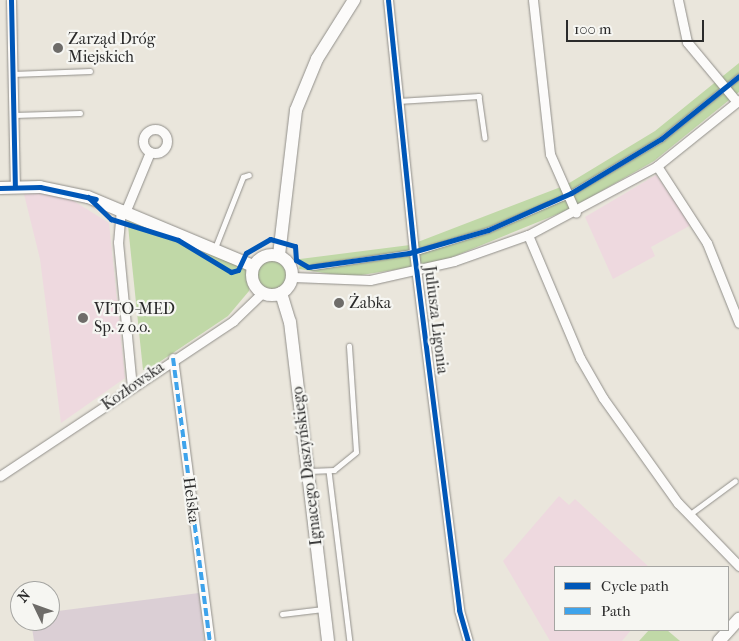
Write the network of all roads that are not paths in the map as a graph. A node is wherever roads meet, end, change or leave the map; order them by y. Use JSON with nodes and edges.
{"nodes":[{"id":1,"x":10,"y":0,"type":"edge"},
{"id":2,"x":354,"y":0,"type":"edge"},
{"id":3,"x":388,"y":0,"type":"edge"},
{"id":4,"x":534,"y":0,"type":"edge"},
{"id":5,"x":678,"y":0,"type":"edge"},
{"id":6,"x":90,"y":71,"type":"dead end"},
{"id":7,"x":13,"y":74,"type":"junction"},
{"id":8,"x":739,"y":76,"type":"edge"},
{"id":9,"x":724,"y":88,"type":"junction"},
{"id":10,"x":398,"y":101,"type":"junction"},
{"id":11,"x":738,"y":101,"type":"edge"},
{"id":12,"x":80,"y":112,"type":"dead end"},
{"id":13,"x":14,"y":115,"type":"junction"},
{"id":14,"x":486,"y":138,"type":"dead end"},
{"id":15,"x":150,"y":152,"type":"dead end"},
{"id":16,"x":657,"y":166,"type":"junction"},
{"id":17,"x":249,"y":175,"type":"dead end"},
{"id":18,"x":15,"y":186,"type":"junction"},
{"id":19,"x":0,"y":188,"type":"edge"},
{"id":20,"x":567,"y":196,"type":"junction"},
{"id":21,"x":123,"y":210,"type":"junction"},
{"id":22,"x":576,"y":213,"type":"junction"},
{"id":23,"x":528,"y":235,"type":"junction"},
{"id":24,"x":215,"y":249,"type":"junction"},
{"id":25,"x":414,"y":252,"type":"junction"},
{"id":26,"x":279,"y":255,"type":"junction"},
{"id":27,"x":253,"y":266,"type":"junction"},
{"id":28,"x":313,"y":267,"type":"dead end"},
{"id":29,"x":417,"y":270,"type":"junction"},
{"id":30,"x":293,"y":277,"type":"junction"},
{"id":31,"x":262,"y":293,"type":"junction"},
{"id":32,"x":281,"y":293,"type":"junction"},
{"id":33,"x":739,"y":322,"type":"edge"},
{"id":34,"x":349,"y":346,"type":"dead end"},
{"id":35,"x":173,"y":358,"type":"junction"},
{"id":36,"x":132,"y":387,"type":"junction"},
{"id":37,"x":307,"y":471,"type":"junction"},
{"id":38,"x":330,"y":471,"type":"junction"},
{"id":39,"x":0,"y":476,"type":"edge"},
{"id":40,"x":735,"y":481,"type":"dead end"},
{"id":41,"x":689,"y":515,"type":"junction"},
{"id":42,"x":739,"y":566,"type":"edge"},
{"id":43,"x":324,"y":608,"type":"junction"},
{"id":44,"x":282,"y":614,"type":"dead end"},
{"id":45,"x":739,"y":619,"type":"edge"},
{"id":46,"x":729,"y":630,"type":"edge"},
{"id":47,"x":728,"y":631,"type":"edge"},
{"id":48,"x":210,"y":641,"type":"edge"},
{"id":49,"x":328,"y":641,"type":"edge"},
{"id":50,"x":350,"y":641,"type":"edge"},
{"id":51,"x":468,"y":641,"type":"edge"},
{"id":52,"x":719,"y":641,"type":"edge"}],
"edges":[{"from":1,"to":7,"type":"street"},
{"from":2,"to":26,"type":"street"},
{"from":3,"to":10,"type":"street","name":"Juliusza Ligonia"},
{"from":4,"to":20,"type":"street"},
{"from":5,"to":9,"type":"street"},
{"from":6,"to":7,"type":"lane"},
{"from":7,"to":13,"type":"street"},
{"from":8,"to":9,"type":"lane"},
{"from":9,"to":11,"type":"street"},
{"from":9,"to":20,"type":"lane"},
{"from":10,"to":14,"type":"lane"},
{"from":10,"to":25,"type":"street","name":"Juliusza Ligonia"},
{"from":11,"to":16,"type":"street"},
{"from":12,"to":13,"type":"lane"},
{"from":13,"to":18,"type":"street"},
{"from":15,"to":21,"type":"street"},
{"from":16,"to":22,"type":"street"},
{"from":16,"to":33,"type":"street"},
{"from":17,"to":24,"type":"lane"},
{"from":18,"to":19,"type":"street"},
{"from":18,"to":21,"type":"street"},
{"from":20,"to":22,"type":"street"},
{"from":20,"to":25,"type":"lane"},
{"from":21,"to":24,"type":"street"},
{"from":21,"to":36,"type":"street"},
{"from":22,"to":23,"type":"street"},
{"from":23,"to":29,"type":"street"},
{"from":23,"to":41,"type":"street"},
{"from":24,"to":27,"type":"street"},
{"from":25,"to":28,"type":"lane"},
{"from":25,"to":29,"type":"street","name":"Juliusza Ligonia"},
{"from":26,"to":27,"type":"street"},
{"from":26,"to":30,"type":"street"},
{"from":27,"to":31,"type":"street"},
{"from":29,"to":30,"type":"street"},
{"from":29,"to":51,"type":"street","name":"Juliusza Ligonia"},
{"from":30,"to":32,"type":"street"},
{"from":31,"to":32,"type":"street"},
{"from":31,"to":35,"type":"street","name":"Kozłowska"},
{"from":32,"to":37,"type":"street","name":"Ignacego Daszyńskiego"},
{"from":34,"to":38,"type":"lane"},
{"from":35,"to":36,"type":"street","name":"Kozłowska"},
{"from":35,"to":48,"type":"street","name":"Helska"},
{"from":36,"to":39,"type":"street","name":"Kozłowska"},
{"from":37,"to":38,"type":"lane"},
{"from":37,"to":43,"type":"street","name":"Ignacego Daszyńskiego"},
{"from":38,"to":50,"type":"lane"},
{"from":40,"to":41,"type":"lane"},
{"from":41,"to":42,"type":"street"},
{"from":43,"to":44,"type":"lane"},
{"from":43,"to":49,"type":"street","name":"Ignacego Daszyńskiego"},
{"from":45,"to":46,"type":"street"},
{"from":47,"to":52,"type":"street"}]}
